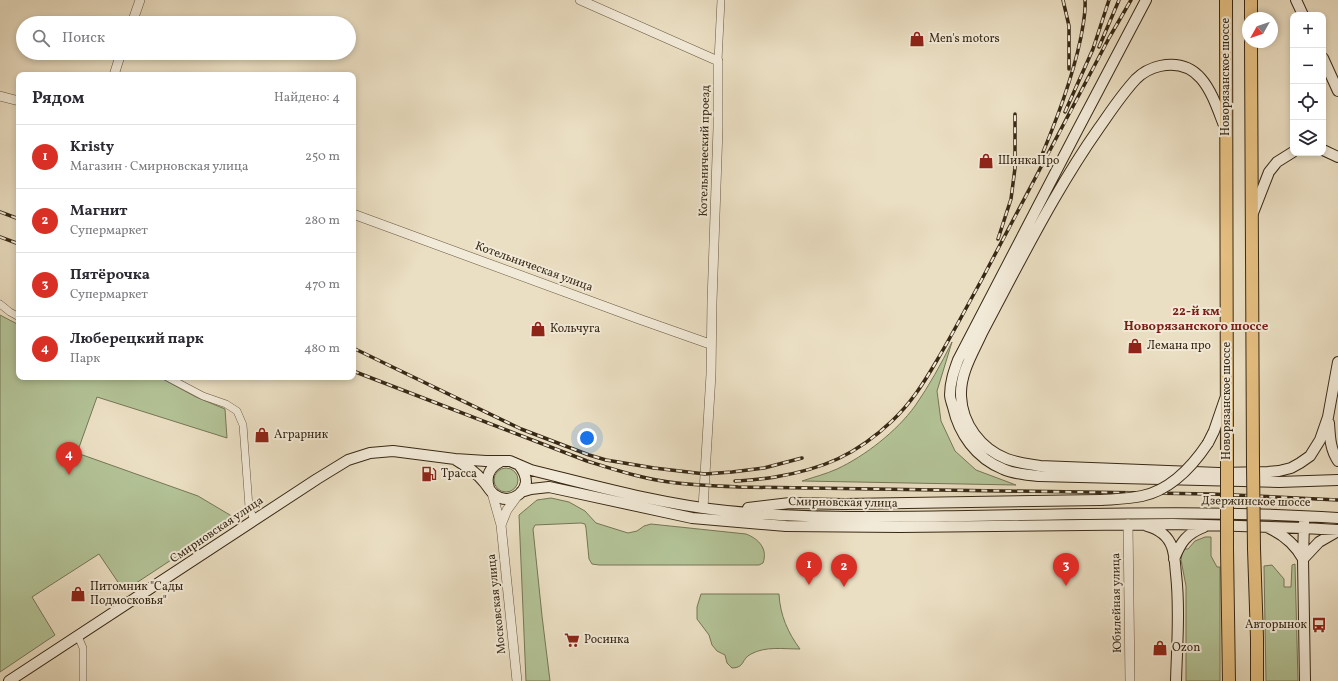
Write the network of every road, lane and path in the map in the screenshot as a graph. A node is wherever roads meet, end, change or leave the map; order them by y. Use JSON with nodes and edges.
{"nodes":[{"id":1,"x":140,"y":0,"type":"edge"},
{"id":2,"x":580,"y":0,"type":"edge"},
{"id":3,"x":721,"y":0,"type":"edge"},
{"id":4,"x":1146,"y":0,"type":"edge"},
{"id":5,"x":1226,"y":0,"type":"edge"},
{"id":6,"x":1250,"y":0,"type":"edge"},
{"id":7,"x":1296,"y":0,"type":"edge"},
{"id":8,"x":1251,"y":12,"type":"edge"},
{"id":9,"x":1302,"y":12,"type":"edge"},
{"id":10,"x":134,"y":16,"type":"edge"},
{"id":11,"x":1251,"y":48,"type":"edge"},
{"id":12,"x":119,"y":60,"type":"edge"},
{"id":13,"x":718,"y":61,"type":"junction"},
{"id":14,"x":1326,"y":65,"type":"edge"},
{"id":15,"x":115,"y":72,"type":"edge"},
{"id":16,"x":1338,"y":91,"type":"edge"},
{"id":17,"x":0,"y":96,"type":"edge"},
{"id":18,"x":16,"y":100,"type":"edge"},
{"id":19,"x":1227,"y":132,"type":"junction"},
{"id":20,"x":1326,"y":151,"type":"edge"},
{"id":21,"x":1290,"y":154,"type":"edge"},
{"id":22,"x":1338,"y":156,"type":"edge"},
{"id":23,"x":356,"y":215,"type":"edge"},
{"id":24,"x":1251,"y":218,"type":"junction"},
{"id":25,"x":712,"y":302,"type":"junction"},
{"id":26,"x":0,"y":304,"type":"edge"},
{"id":27,"x":16,"y":315,"type":"edge"},
{"id":28,"x":707,"y":343,"type":"junction"},
{"id":29,"x":1338,"y":362,"type":"edge"},
{"id":30,"x":173,"y":380,"type":"edge"},
{"id":31,"x":1227,"y":392,"type":"junction"},
{"id":32,"x":1328,"y":417,"type":"junction"},
{"id":33,"x":708,"y":419,"type":"junction"},
{"id":34,"x":455,"y":460,"type":"junction"},
{"id":35,"x":1338,"y":461,"type":"edge"},
{"id":36,"x":500,"y":462,"type":"junction"},
{"id":37,"x":519,"y":465,"type":"junction"},
{"id":38,"x":1338,"y":480,"type":"edge"},
{"id":39,"x":491,"y":490,"type":"junction"},
{"id":40,"x":520,"y":494,"type":"junction"},
{"id":41,"x":703,"y":508,"type":"junction"},
{"id":42,"x":728,"y":511,"type":"junction"},
{"id":43,"x":1173,"y":513,"type":"joint"},
{"id":44,"x":1304,"y":516,"type":"junction"},
{"id":45,"x":1338,"y":518,"type":"edge"},
{"id":46,"x":254,"y":520,"type":"junction"},
{"id":47,"x":1128,"y":524,"type":"junction"},
{"id":48,"x":1173,"y":524,"type":"joint"},
{"id":49,"x":501,"y":525,"type":"junction"},
{"id":50,"x":1144,"y":525,"type":"junction"},
{"id":51,"x":1207,"y":525,"type":"junction"},
{"id":52,"x":1267,"y":527,"type":"junction"},
{"id":53,"x":1304,"y":528,"type":"junction"},
{"id":54,"x":1338,"y":531,"type":"edge"},
{"id":55,"x":1174,"y":559,"type":"junction"},
{"id":56,"x":1303,"y":559,"type":"junction"},
{"id":57,"x":78,"y":636,"type":"junction"},
{"id":58,"x":9,"y":681,"type":"edge"},
{"id":59,"x":83,"y":681,"type":"edge"},
{"id":60,"x":517,"y":681,"type":"edge"},
{"id":61,"x":1130,"y":681,"type":"edge"},
{"id":62,"x":1176,"y":681,"type":"edge"},
{"id":63,"x":1230,"y":681,"type":"edge"},
{"id":64,"x":1257,"y":681,"type":"edge"},
{"id":65,"x":1305,"y":681,"type":"edge"}],
"edges":[{"from":1,"to":10,"type":"street"},
{"from":2,"to":13,"type":"street"},
{"from":3,"to":13,"type":"street","name":"Котельнический проезд"},
{"from":4,"to":38,"type":"main road"},
{"from":5,"to":19,"type":"highway","name":"Новорязанское шоссе"},
{"from":6,"to":8,"type":"highway","name":"Новорязанское шоссе"},
{"from":7,"to":9,"type":"main road"},
{"from":11,"to":24,"type":"highway","name":"Новорязанское шоссе"},
{"from":12,"to":15,"type":"street"},
{"from":13,"to":25,"type":"street","name":"Котельнический проезд"},
{"from":14,"to":16,"type":"main road"},
{"from":17,"to":18,"type":"street"},
{"from":19,"to":31,"type":"highway","name":"Новорязанское шоссе"},
{"from":19,"to":32,"type":"main road"},
{"from":20,"to":22,"type":"main road"},
{"from":21,"to":24,"type":"main road"},
{"from":23,"to":28,"type":"street","name":"Котельническая улица"},
{"from":24,"to":64,"type":"highway","name":"Новорязанское шоссе","bridge":true},
{"from":25,"to":28,"type":"street","name":"Котельнический проезд"},
{"from":25,"to":33,"type":"street","name":"Котельнический проезд"},
{"from":26,"to":27,"type":"street"},
{"from":28,"to":33,"type":"street","name":"Котельнический проезд"},
{"from":29,"to":32,"type":"main road"},
{"from":30,"to":46,"type":"street"},
{"from":31,"to":42,"type":"main road","bridge":true},
{"from":31,"to":63,"type":"highway","name":"Новорязанское шоссе","bridge":true},
{"from":32,"to":35,"type":"main road"},
{"from":33,"to":41,"type":"street","name":"Котельнический проезд"},
{"from":34,"to":36,"type":"main road","name":"Смирновская улица"},
{"from":34,"to":39,"type":"main road","name":"Смирновская улица"},
{"from":34,"to":46,"type":"main road","name":"Смирновская улица"},
{"from":36,"to":37,"type":"main road","name":"Смирновская улица"},
{"from":36,"to":39,"type":"main road"},
{"from":37,"to":40,"type":"main road"},
{"from":37,"to":41,"type":"main road","name":"Смирновская улица"},
{"from":39,"to":40,"type":"main road","name":"Смирновская улица"},
{"from":39,"to":49,"type":"street","name":"Московская улица"},
{"from":40,"to":47,"type":"main road","name":"Смирновская улица"},
{"from":40,"to":49,"type":"street"},
{"from":41,"to":42,"type":"main road","name":"Смирновская улица"},
{"from":42,"to":43,"type":"main road","name":"Смирновская улица"},
{"from":43,"to":44,"type":"main road","name":"Дзержинское шоссе"},
{"from":44,"to":45,"type":"main road","name":"Дзержинское шоссе"},
{"from":44,"to":53,"type":"main road"},
{"from":46,"to":57,"type":"main road","name":"Смирновская улица"},
{"from":47,"to":50,"type":"main road","name":"Смирновская улица"},
{"from":47,"to":61,"type":"street","name":"Юбилейная улица"},
{"from":48,"to":50,"type":"main road","name":"Смирновская улица"},
{"from":48,"to":51,"type":"main road","name":"Дзержинское шоссе"},
{"from":49,"to":60,"type":"street","name":"Московская улица"},
{"from":50,"to":55,"type":"main road"},
{"from":51,"to":52,"type":"main road","name":"Дзержинское шоссе"},
{"from":51,"to":55,"type":"main road"},
{"from":52,"to":53,"type":"main road","name":"Дзержинское шоссе"},
{"from":52,"to":56,"type":"main road"},
{"from":53,"to":54,"type":"main road","name":"Дзержинское шоссе"},
{"from":53,"to":56,"type":"main road"},
{"from":54,"to":56,"type":"main road"},
{"from":55,"to":62,"type":"main road"},
{"from":56,"to":65,"type":"main road"},
{"from":57,"to":58,"type":"main road","name":"Смирновская улица"},
{"from":57,"to":59,"type":"street"}]}
